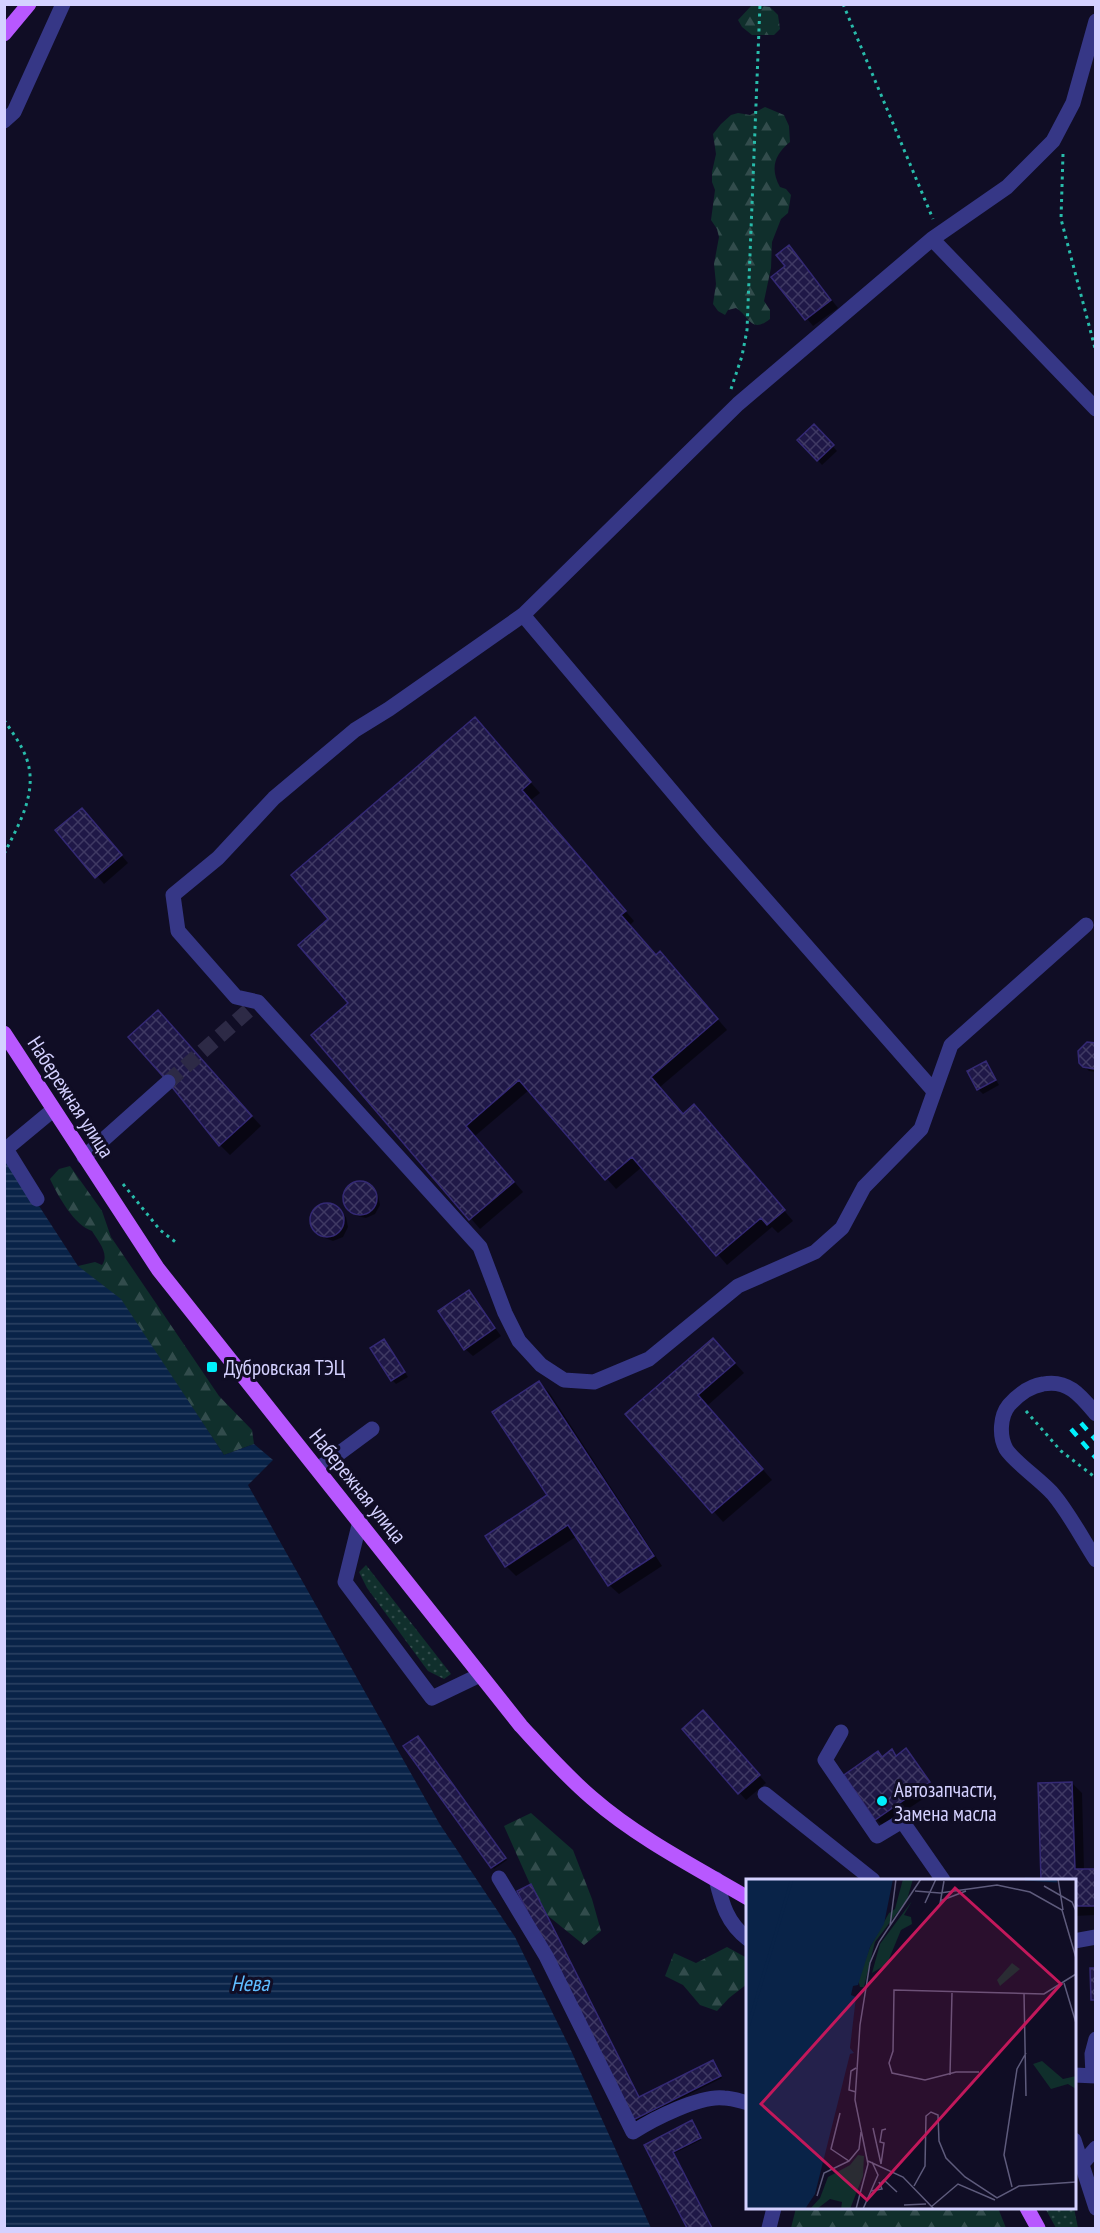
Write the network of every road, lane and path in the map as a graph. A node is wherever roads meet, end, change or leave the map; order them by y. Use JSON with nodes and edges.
{"nodes":[{"id":1,"x":29,"y":4,"type":"edge"},
{"id":2,"x":63,"y":4,"type":"edge"},
{"id":3,"x":760,"y":4,"type":"edge"},
{"id":4,"x":843,"y":4,"type":"edge"},
{"id":5,"x":1095,"y":21,"type":"edge"},
{"id":6,"x":4,"y":34,"type":"edge"},
{"id":7,"x":4,"y":121,"type":"edge"},
{"id":8,"x":1063,"y":148,"type":"dead end"},
{"id":9,"x":936,"y":237,"type":"junction"},
{"id":10,"x":1095,"y":352,"type":"edge"},
{"id":11,"x":731,"y":389,"type":"dead end"},
{"id":12,"x":1095,"y":409,"type":"edge"},
{"id":13,"x":523,"y":615,"type":"junction"},
{"id":14,"x":4,"y":720,"type":"edge"},
{"id":15,"x":4,"y":854,"type":"edge"},
{"id":16,"x":1086,"y":925,"type":"dead end"},
{"id":17,"x":4,"y":1033,"type":"edge"},
{"id":18,"x":168,"y":1082,"type":"tunnel mouth"},
{"id":19,"x":933,"y":1090,"type":"junction"},
{"id":20,"x":53,"y":1110,"type":"junction"},
{"id":21,"x":84,"y":1157,"type":"junction"},
{"id":22,"x":121,"y":1181,"type":"dead end"},
{"id":23,"x":37,"y":1199,"type":"dead end"},
{"id":24,"x":178,"y":1244,"type":"dead end"},
{"id":25,"x":1015,"y":1398,"type":"junction"},
{"id":26,"x":1095,"y":1414,"type":"edge"},
{"id":27,"x":372,"y":1429,"type":"dead end"},
{"id":28,"x":318,"y":1469,"type":"junction"},
{"id":29,"x":1095,"y":1478,"type":"edge"},
{"id":30,"x":360,"y":1521,"type":"junction"},
{"id":31,"x":1095,"y":1560,"type":"edge"},
{"id":32,"x":480,"y":1675,"type":"junction"},
{"id":33,"x":841,"y":1732,"type":"dead end"},
{"id":34,"x":765,"y":1794,"type":"dead end"},
{"id":35,"x":499,"y":1878,"type":"dead end"},
{"id":36,"x":716,"y":1879,"type":"junction"},
{"id":37,"x":871,"y":1879,"type":"edge"},
{"id":38,"x":942,"y":1879,"type":"edge"},
{"id":39,"x":746,"y":1897,"type":"edge"},
{"id":40,"x":1095,"y":1937,"type":"edge"},
{"id":41,"x":746,"y":1938,"type":"edge"},
{"id":42,"x":1076,"y":1941,"type":"edge"},
{"id":43,"x":1095,"y":2039,"type":"edge"},
{"id":44,"x":1076,"y":2075,"type":"edge"},
{"id":45,"x":1094,"y":2075,"type":"edge"},
{"id":46,"x":746,"y":2103,"type":"edge"},
{"id":47,"x":1076,"y":2145,"type":"edge"},
{"id":48,"x":1095,"y":2148,"type":"edge"},
{"id":49,"x":1083,"y":2164,"type":"junction"},
{"id":50,"x":1095,"y":2208,"type":"edge"},
{"id":51,"x":774,"y":2209,"type":"edge"},
{"id":52,"x":1028,"y":2209,"type":"edge"},
{"id":53,"x":769,"y":2229,"type":"edge"},
{"id":54,"x":1038,"y":2229,"type":"edge"}],
"edges":[{"from":1,"to":6,"type":"main road"},
{"from":2,"to":7,"type":"street"},
{"from":3,"to":11,"type":"path"},
{"from":4,"to":9,"type":"path"},
{"from":5,"to":9,"type":"street"},
{"from":8,"to":10,"type":"path"},
{"from":9,"to":12,"type":"street"},
{"from":9,"to":13,"type":"street"},
{"from":13,"to":19,"type":"street"},
{"from":13,"to":19,"type":"street"},
{"from":14,"to":15,"type":"path"},
{"from":16,"to":19,"type":"street"},
{"from":17,"to":20,"type":"main road","name":"Набережная улица"},
{"from":18,"to":21,"type":"street"},
{"from":20,"to":21,"type":"main road","name":"Набережная улица"},
{"from":20,"to":23,"type":"street"},
{"from":21,"to":28,"type":"main road","name":"Набережная улица"},
{"from":22,"to":24,"type":"path"},
{"from":25,"to":26,"type":"street"},
{"from":25,"to":29,"type":"path"},
{"from":25,"to":31,"type":"street"},
{"from":27,"to":28,"type":"street"},
{"from":28,"to":30,"type":"main road","name":"Набережная улица"},
{"from":30,"to":32,"type":"main road","name":"Набережная улица"},
{"from":30,"to":32,"type":"street"},
{"from":32,"to":36,"type":"main road","name":"Набережная улица"},
{"from":33,"to":38,"type":"street"},
{"from":34,"to":37,"type":"street"},
{"from":35,"to":46,"type":"street"},
{"from":36,"to":39,"type":"main road","name":"Набережная улица"},
{"from":36,"to":41,"type":"street"},
{"from":40,"to":42,"type":"street"},
{"from":43,"to":45,"type":"street"},
{"from":44,"to":45,"type":"street"},
{"from":47,"to":49,"type":"street"},
{"from":48,"to":49,"type":"street"},
{"from":49,"to":50,"type":"street"},
{"from":51,"to":53,"type":"street"},
{"from":52,"to":54,"type":"main road"}]}
